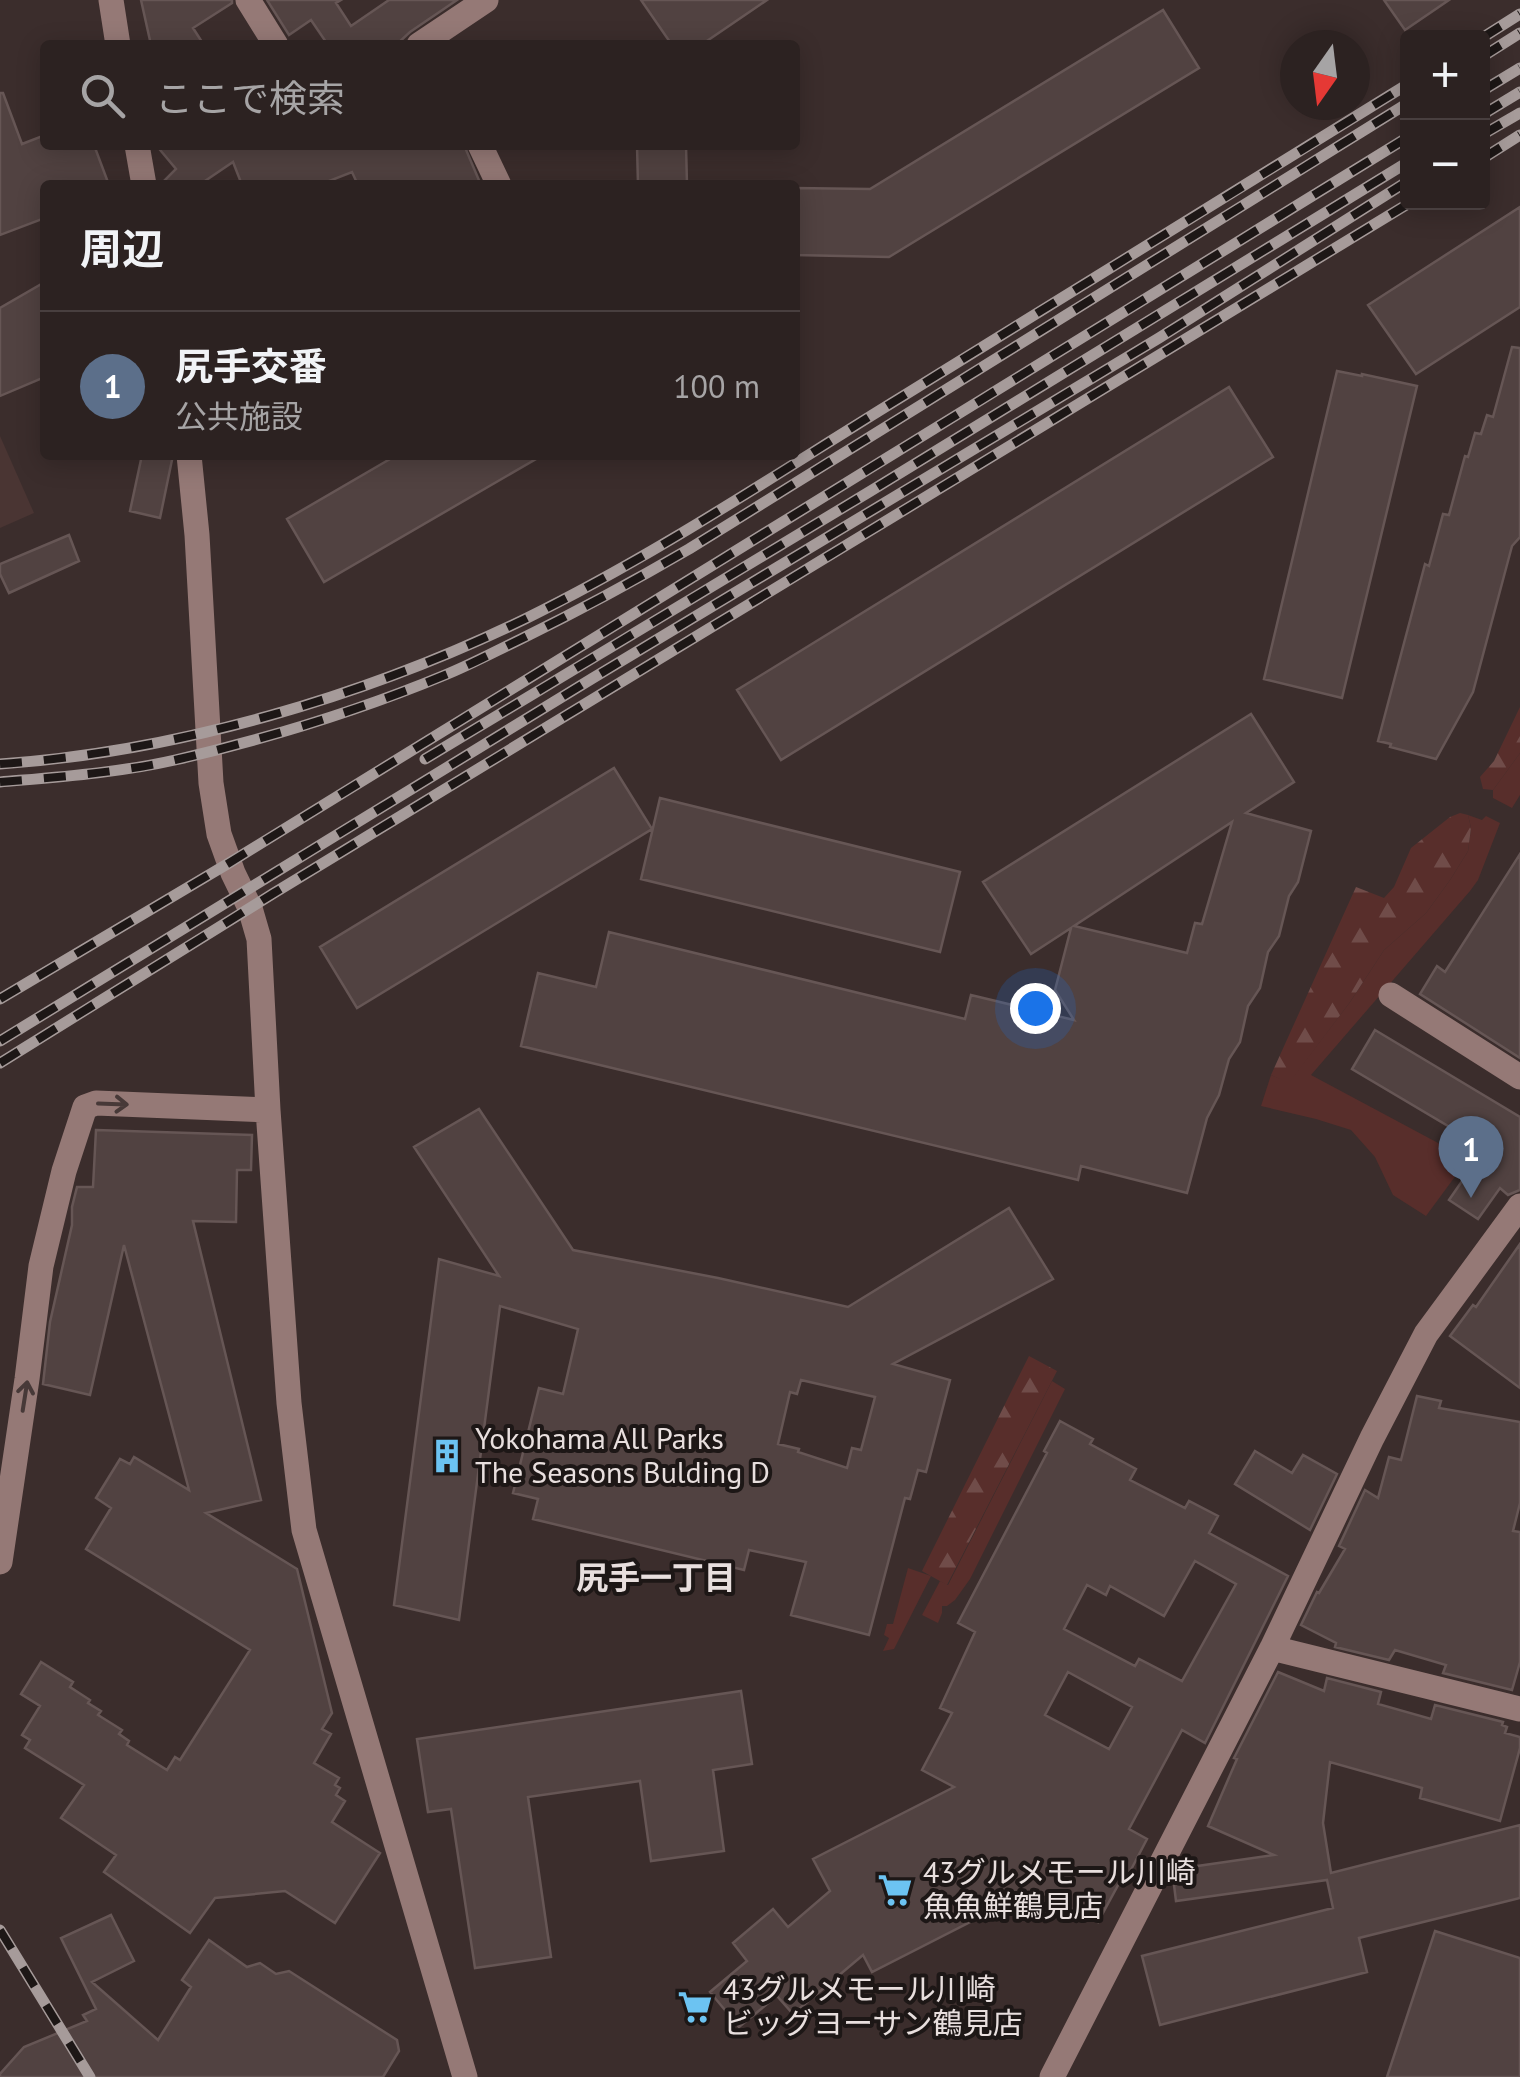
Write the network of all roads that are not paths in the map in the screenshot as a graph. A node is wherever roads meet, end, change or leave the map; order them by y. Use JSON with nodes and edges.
{"nodes":[{"id":1,"x":111,"y":0,"type":"edge"},
{"id":2,"x":248,"y":0,"type":"edge"},
{"id":3,"x":486,"y":0,"type":"edge"},
{"id":4,"x":117,"y":40,"type":"edge"},
{"id":5,"x":273,"y":40,"type":"edge"},
{"id":6,"x":430,"y":40,"type":"edge"},
{"id":7,"x":140,"y":150,"type":"edge"},
{"id":8,"x":482,"y":150,"type":"edge"},
{"id":9,"x":143,"y":180,"type":"edge"},
{"id":10,"x":497,"y":180,"type":"edge"},
{"id":11,"x":191,"y":460,"type":"edge"},
{"id":12,"x":1392,"y":995,"type":"dead end"},
{"id":13,"x":1520,"y":1076,"type":"edge"},
{"id":14,"x":268,"y":1110,"type":"junction"},
{"id":15,"x":1520,"y":1206,"type":"edge"},
{"id":16,"x":0,"y":1562,"type":"edge"},
{"id":17,"x":1272,"y":1648,"type":"junction"},
{"id":18,"x":1520,"y":1709,"type":"edge"},
{"id":19,"x":465,"y":2077,"type":"edge"},
{"id":20,"x":1052,"y":2077,"type":"edge"}],
"edges":[{"from":1,"to":4,"type":"street"},
{"from":2,"to":5,"type":"street"},
{"from":3,"to":6,"type":"street"},
{"from":7,"to":9,"type":"street"},
{"from":8,"to":10,"type":"street"},
{"from":11,"to":14,"type":"street"},
{"from":12,"to":13,"type":"street"},
{"from":16,"to":14,"type":"street","one_way":true},
{"from":14,"to":19,"type":"street"},
{"from":15,"to":17,"type":"street"},
{"from":17,"to":18,"type":"street"},
{"from":17,"to":20,"type":"street"}]}
